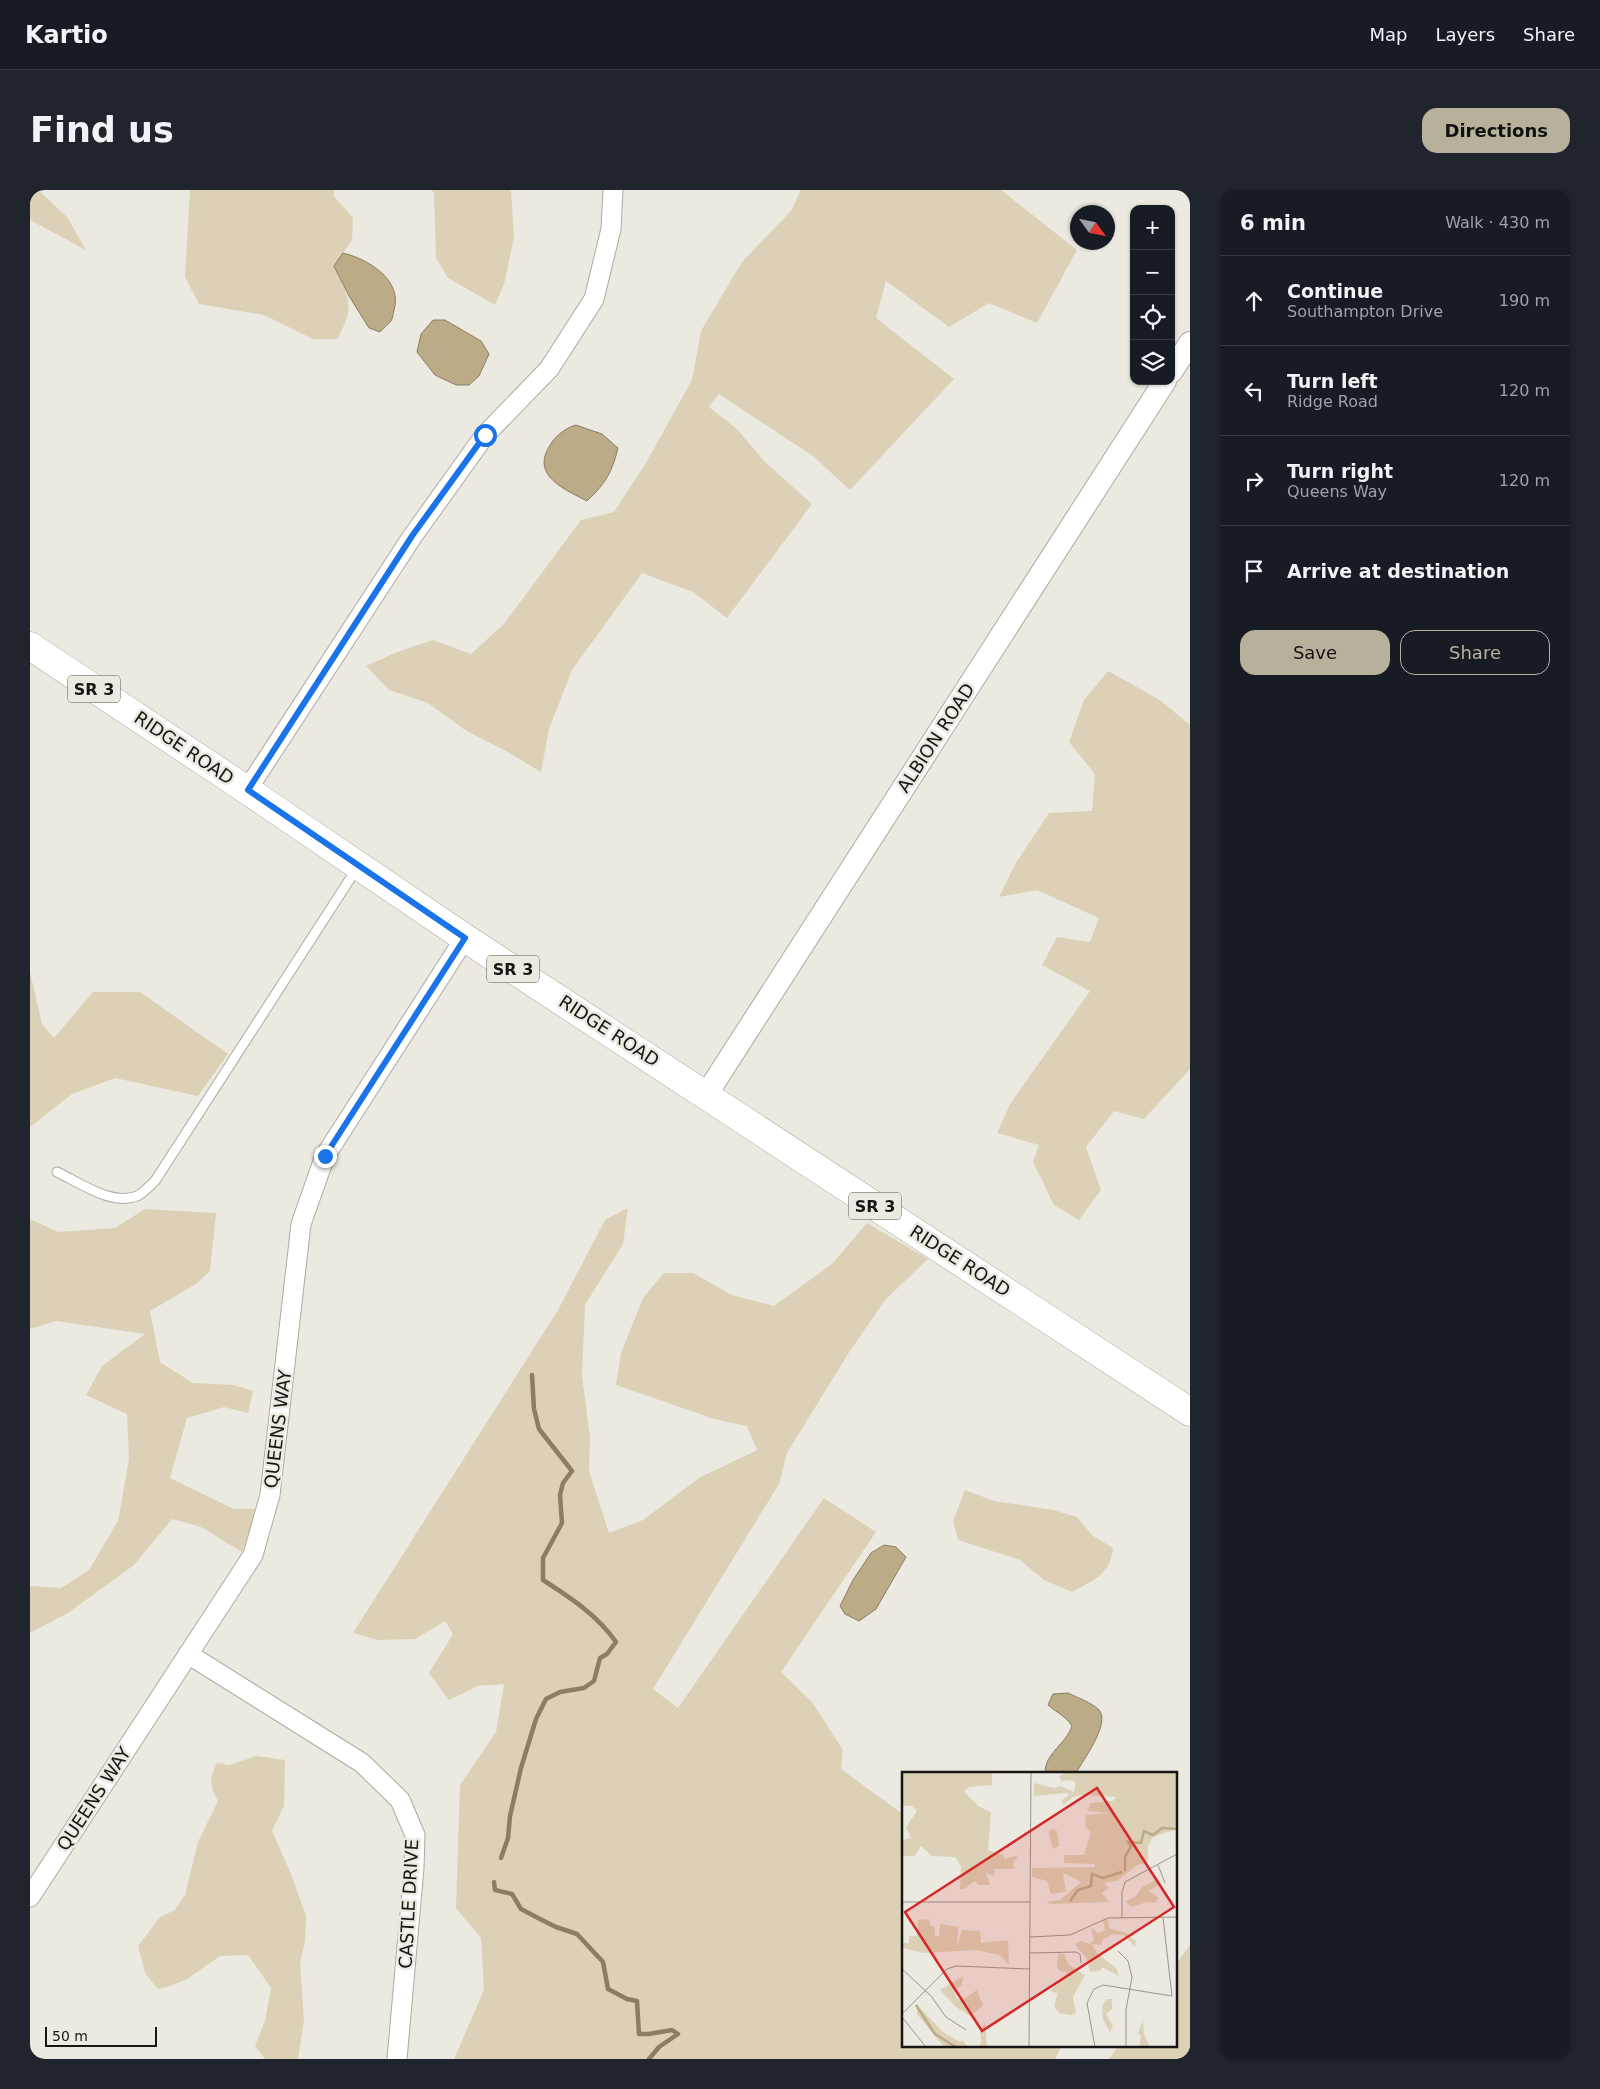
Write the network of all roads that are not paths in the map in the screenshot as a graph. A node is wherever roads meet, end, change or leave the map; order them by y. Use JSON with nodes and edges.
{"nodes":[{"id":1,"x":613,"y":190,"type":"edge"},
{"id":2,"x":1190,"y":343,"type":"edge"},
{"id":3,"x":1175,"y":366,"type":"edge"},
{"id":4,"x":1162,"y":385,"type":"edge"},
{"id":5,"x":30,"y":646,"type":"edge"},
{"id":6,"x":248,"y":790,"type":"junction"},
{"id":7,"x":359,"y":866,"type":"junction"},
{"id":8,"x":465,"y":938,"type":"junction"},
{"id":9,"x":706,"y":1095,"type":"junction"},
{"id":10,"x":57,"y":1172,"type":"dead end"},
{"id":11,"x":1190,"y":1412,"type":"edge"},
{"id":12,"x":188,"y":1654,"type":"junction"},
{"id":13,"x":30,"y":1897,"type":"edge"},
{"id":14,"x":397,"y":2059,"type":"edge"}],
"edges":[{"from":1,"to":6,"type":"street"},
{"from":2,"to":3,"type":"street"},
{"from":4,"to":9,"type":"street","name":"ALBION ROAD"},
{"from":5,"to":6,"type":"main road","name":"RIDGE ROAD","number":"SR 3"},
{"from":6,"to":7,"type":"main road","name":"RIDGE ROAD","number":"SR 3"},
{"from":7,"to":8,"type":"main road","name":"RIDGE ROAD","number":"SR 3"},
{"from":7,"to":10,"type":"lane"},
{"from":8,"to":9,"type":"main road","name":"RIDGE ROAD","number":"SR 3"},
{"from":8,"to":12,"type":"street","name":"QUEENS WAY"},
{"from":9,"to":11,"type":"main road","name":"RIDGE ROAD","number":"SR 3"},
{"from":12,"to":13,"type":"street","name":"QUEENS WAY"},
{"from":12,"to":14,"type":"street","name":"CASTLE DRIVE"}]}
